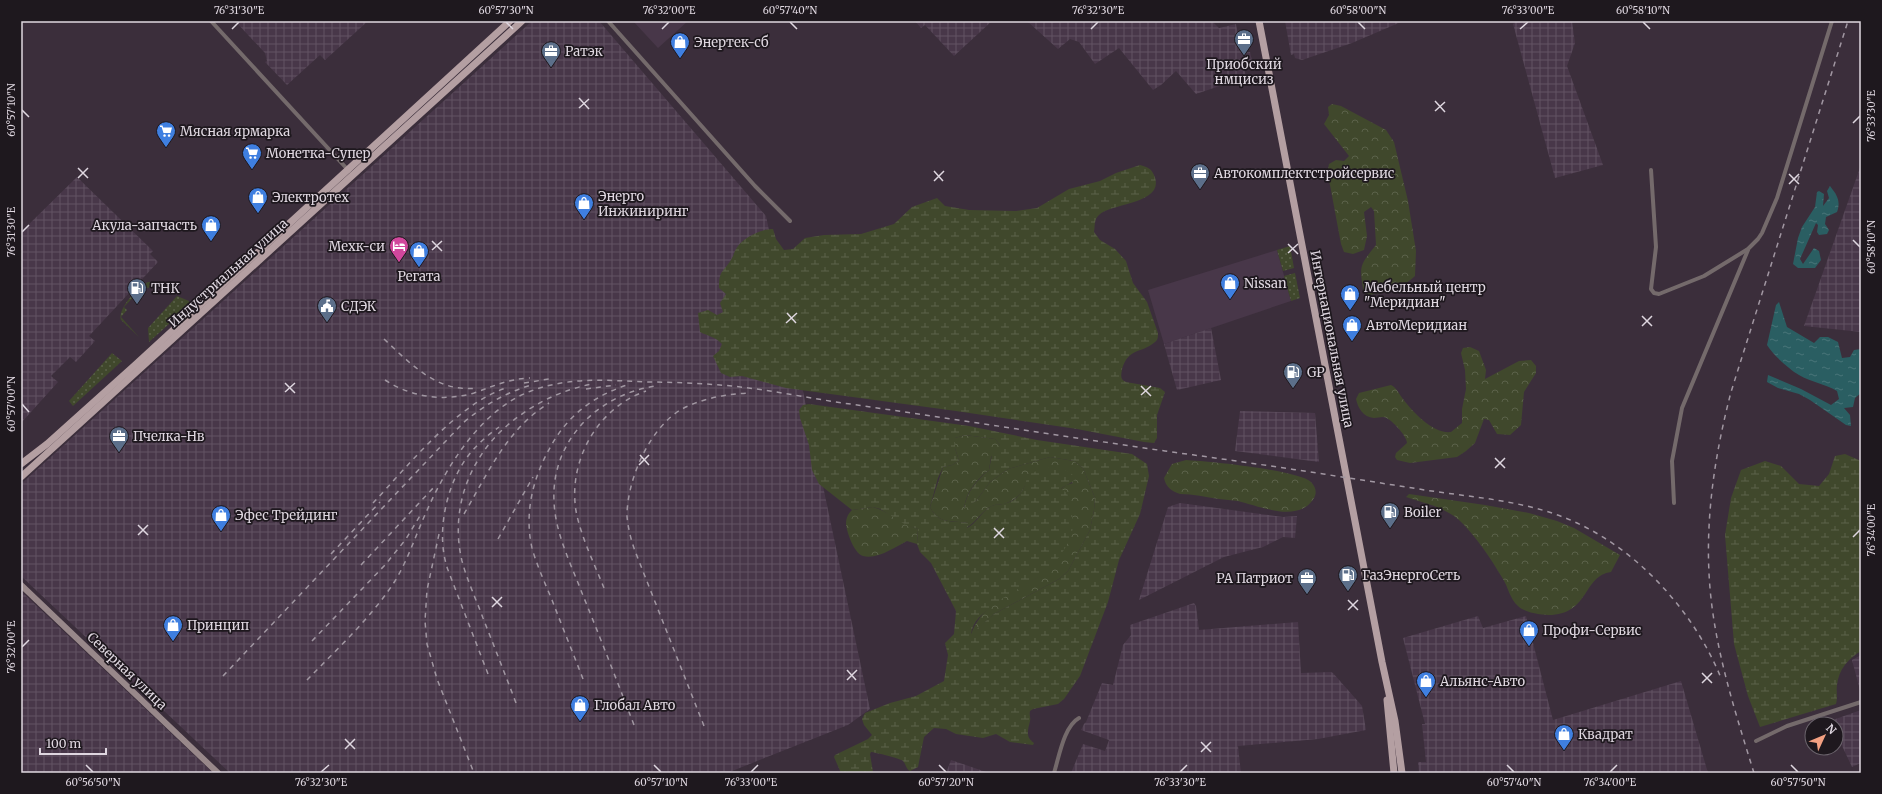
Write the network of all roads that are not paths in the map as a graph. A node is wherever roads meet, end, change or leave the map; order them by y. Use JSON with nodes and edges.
{"nodes":[{"id":1,"x":211,"y":21,"type":"edge"},
{"id":2,"x":510,"y":21,"type":"edge"},
{"id":3,"x":522,"y":21,"type":"edge"},
{"id":4,"x":608,"y":21,"type":"edge"},
{"id":5,"x":1259,"y":21,"type":"edge"},
{"id":6,"x":1832,"y":21,"type":"edge"},
{"id":7,"x":1650,"y":170,"type":"dead end"},
{"id":8,"x":350,"y":173,"type":"junction"},
{"id":9,"x":790,"y":221,"type":"dead end"},
{"id":10,"x":1748,"y":249,"type":"junction"},
{"id":11,"x":21,"y":464,"type":"edge"},
{"id":12,"x":21,"y":477,"type":"edge"},
{"id":13,"x":1674,"y":503,"type":"dead end"},
{"id":14,"x":21,"y":585,"type":"edge"},
{"id":15,"x":1382,"y":662,"type":"junction"},
{"id":16,"x":1861,"y":702,"type":"edge"},
{"id":17,"x":1080,"y":718,"type":"dead end"},
{"id":18,"x":1756,"y":741,"type":"dead end"},
{"id":19,"x":218,"y":773,"type":"edge"},
{"id":20,"x":1054,"y":773,"type":"edge"},
{"id":21,"x":1394,"y":773,"type":"edge"},
{"id":22,"x":1402,"y":773,"type":"edge"}],
"edges":[{"from":1,"to":8,"type":"street"},
{"from":2,"to":8,"type":"main road","name":"Индустриальная улица"},
{"from":3,"to":8,"type":"main road","name":"Индустриальная улица"},
{"from":4,"to":9,"type":"street"},
{"from":5,"to":15,"type":"main road","name":"Интернациональная улица"},
{"from":6,"to":10,"type":"street"},
{"from":7,"to":10,"type":"street"},
{"from":8,"to":11,"type":"main road","name":"Индустриальная улица"},
{"from":8,"to":12,"type":"main road","name":"Индустриальная улица"},
{"from":10,"to":13,"type":"street"},
{"from":14,"to":19,"type":"main road","name":"Северная улица"},
{"from":15,"to":21,"type":"main road","name":"Интернациональная улица"},
{"from":15,"to":22,"type":"main road","name":"Интернациональная улица"},
{"from":16,"to":18,"type":"street"},
{"from":17,"to":20,"type":"street"}]}
